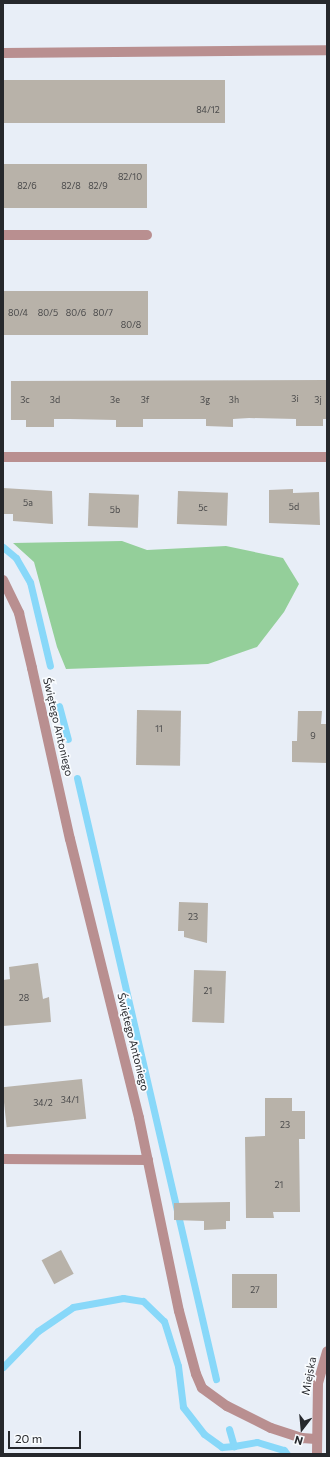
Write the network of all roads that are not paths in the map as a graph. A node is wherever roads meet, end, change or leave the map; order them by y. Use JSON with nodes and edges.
{"nodes":[{"id":1,"x":327,"y":50,"type":"edge"},
{"id":2,"x":3,"y":53,"type":"edge"},
{"id":3,"x":3,"y":235,"type":"edge"},
{"id":4,"x":146,"y":235,"type":"dead end"},
{"id":5,"x":3,"y":457,"type":"edge"},
{"id":6,"x":327,"y":457,"type":"edge"},
{"id":7,"x":3,"y":580,"type":"edge"},
{"id":8,"x":3,"y":1159,"type":"edge"},
{"id":9,"x":148,"y":1160,"type":"junction"},
{"id":10,"x":327,"y":1351,"type":"edge"},
{"id":11,"x":316,"y":1439,"type":"junction"},
{"id":12,"x":317,"y":1454,"type":"edge"}],
"edges":[{"from":1,"to":2,"type":"street"},
{"from":3,"to":4,"type":"street"},
{"from":5,"to":6,"type":"street"},
{"from":7,"to":9,"type":"street","name":"Świętego Antoniego"},
{"from":8,"to":9,"type":"street"},
{"from":9,"to":11,"type":"street","name":"Świętego Antoniego"},
{"from":10,"to":11,"type":"street","name":"Miejska"},
{"from":11,"to":12,"type":"street","name":"Miejska"}]}
